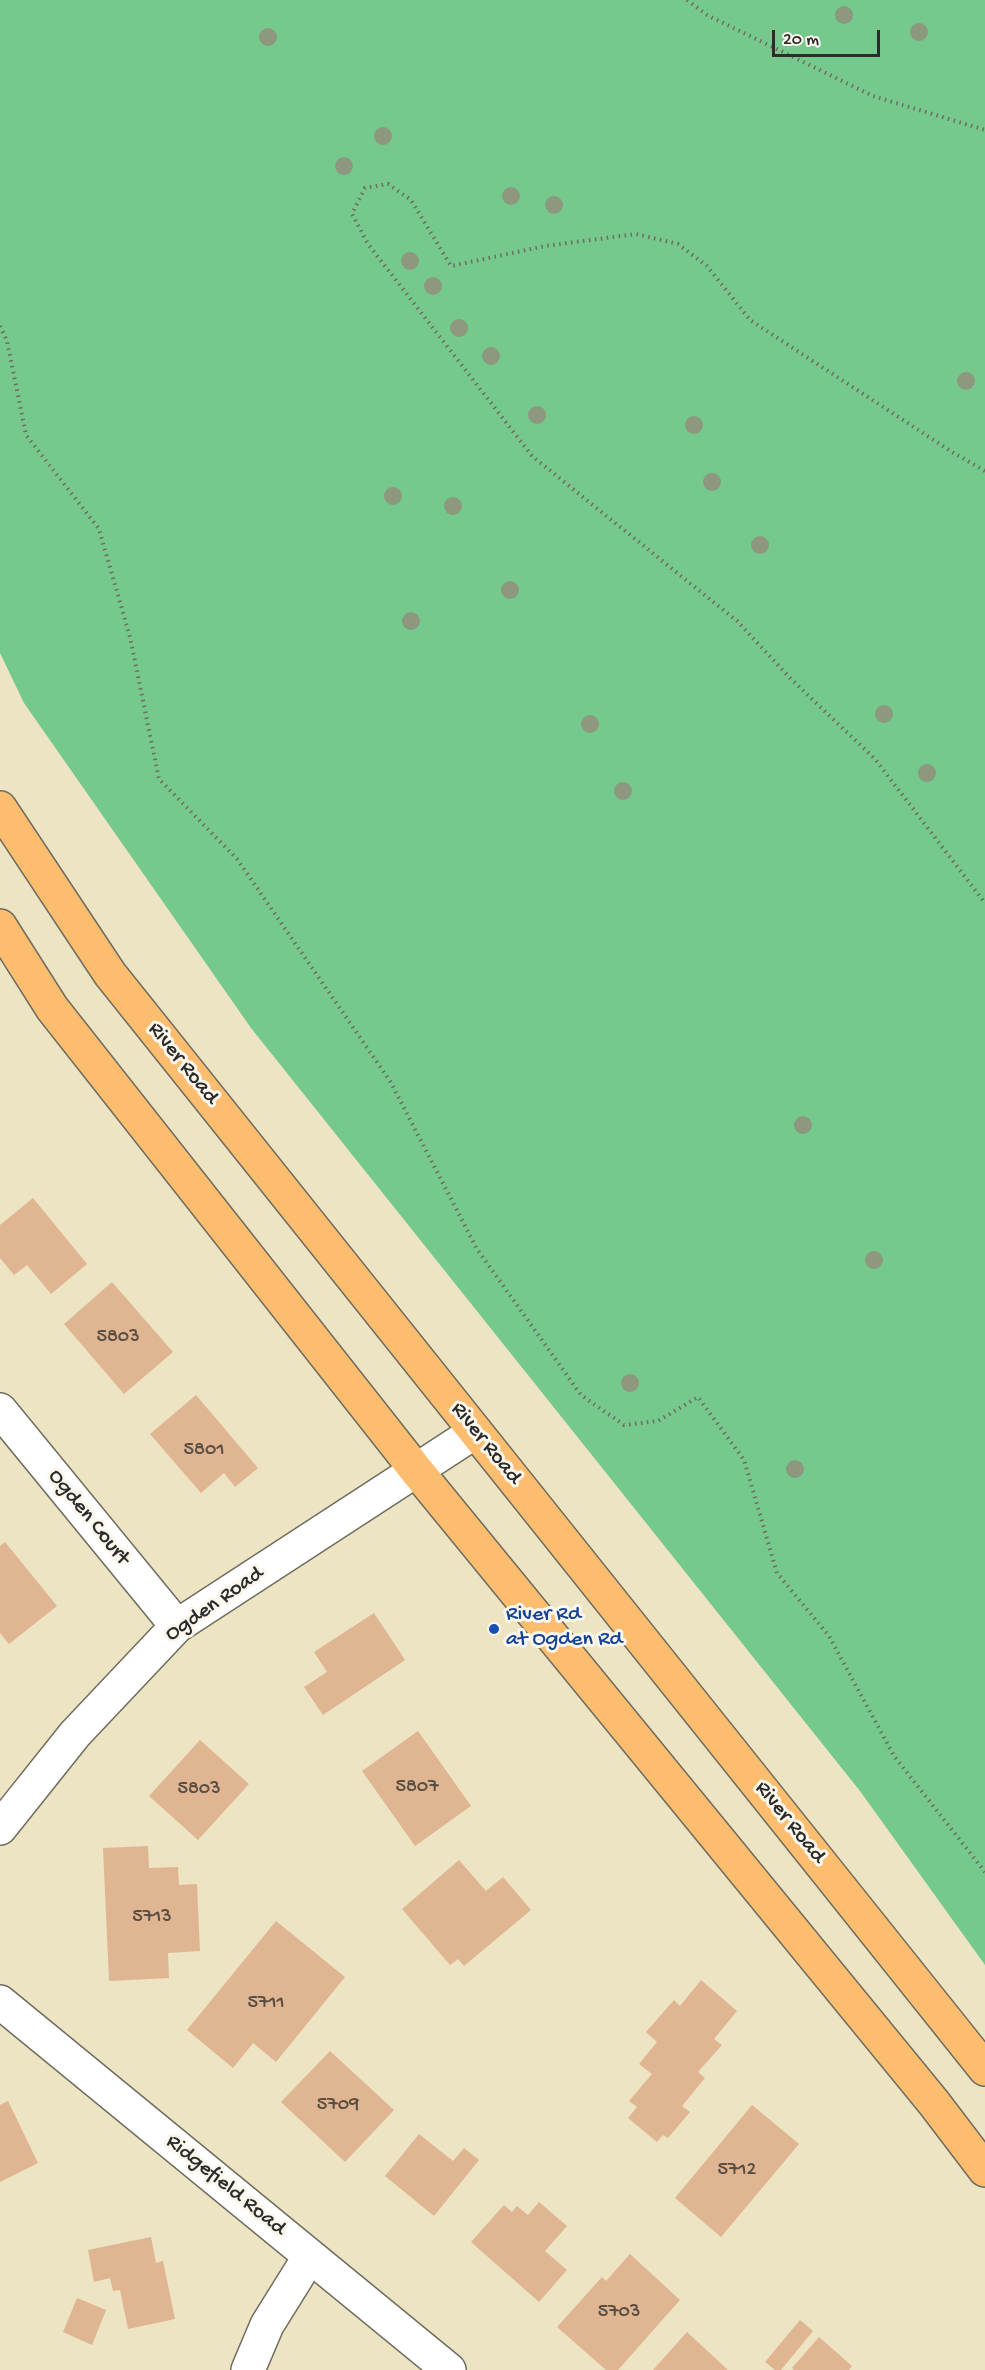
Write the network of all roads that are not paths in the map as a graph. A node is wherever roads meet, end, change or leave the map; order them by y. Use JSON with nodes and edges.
{"nodes":[{"id":1,"x":0,"y":808,"type":"edge"},
{"id":2,"x":0,"y":926,"type":"edge"},
{"id":3,"x":0,"y":1410,"type":"edge"},
{"id":4,"x":475,"y":1432,"type":"junction"},
{"id":5,"x":416,"y":1470,"type":"junction"},
{"id":6,"x":177,"y":1626,"type":"junction"},
{"id":7,"x":0,"y":1828,"type":"edge"},
{"id":8,"x":0,"y":2002,"type":"edge"},
{"id":9,"x":985,"y":2068,"type":"edge"},
{"id":10,"x":985,"y":2170,"type":"edge"},
{"id":11,"x":310,"y":2256,"type":"junction"},
{"id":12,"x":248,"y":2370,"type":"edge"},
{"id":13,"x":449,"y":2370,"type":"edge"}],
"edges":[{"from":1,"to":4,"type":"main road","name":"River Road"},
{"from":2,"to":5,"type":"main road"},
{"from":3,"to":6,"type":"street","name":"Ogden Court"},
{"from":4,"to":5,"type":"street","name":"Ogden Road"},
{"from":4,"to":9,"type":"main road","name":"River Road"},
{"from":5,"to":6,"type":"street","name":"Ogden Road"},
{"from":5,"to":10,"type":"main road"},
{"from":6,"to":7,"type":"street","name":"Ogden Road"},
{"from":8,"to":11,"type":"street","name":"Ridgefield Road"},
{"from":11,"to":12,"type":"street"},
{"from":11,"to":13,"type":"street","name":"Ridgefield Road"}]}
